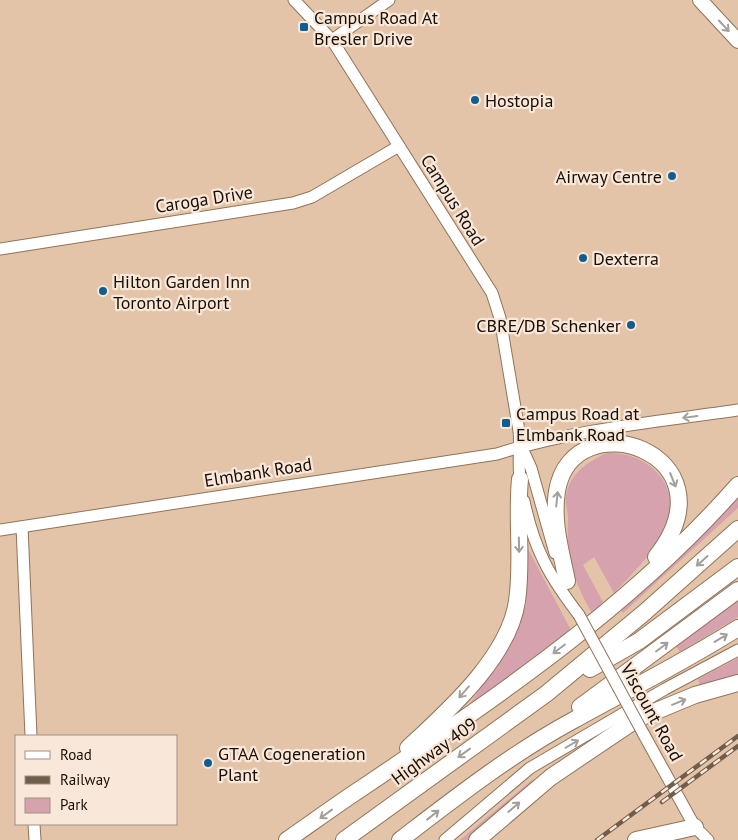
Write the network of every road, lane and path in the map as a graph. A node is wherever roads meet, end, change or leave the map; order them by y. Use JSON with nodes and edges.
{"nodes":[{"id":1,"x":294,"y":0,"type":"edge"},
{"id":2,"x":389,"y":0,"type":"edge"},
{"id":3,"x":700,"y":0,"type":"edge"},
{"id":4,"x":332,"y":40,"type":"junction"},
{"id":5,"x":738,"y":40,"type":"edge"},
{"id":6,"x":399,"y":146,"type":"junction"},
{"id":7,"x":0,"y":249,"type":"edge"},
{"id":8,"x":738,"y":410,"type":"edge"},
{"id":9,"x":521,"y":446,"type":"junction"},
{"id":10,"x":520,"y":479,"type":"junction"},
{"id":11,"x":738,"y":485,"type":"edge"},
{"id":12,"x":22,"y":527,"type":"junction"},
{"id":13,"x":738,"y":529,"type":"edge"},
{"id":14,"x":0,"y":530,"type":"edge"},
{"id":15,"x":738,"y":567,"type":"edge"},
{"id":16,"x":567,"y":581,"type":"junction"},
{"id":17,"x":636,"y":584,"type":"junction"},
{"id":18,"x":738,"y":590,"type":"edge"},
{"id":19,"x":579,"y":615,"type":"junction"},
{"id":20,"x":738,"y":628,"type":"edge"},
{"id":21,"x":738,"y":650,"type":"edge"},
{"id":22,"x":738,"y":683,"type":"edge"},
{"id":23,"x":546,"y":694,"type":"junction"},
{"id":24,"x":571,"y":721,"type":"junction"},
{"id":25,"x":30,"y":735,"type":"edge"},
{"id":26,"x":365,"y":786,"type":"junction"},
{"id":27,"x":34,"y":825,"type":"edge"},
{"id":28,"x":697,"y":833,"type":"edge"},
{"id":29,"x":35,"y":840,"type":"edge"},
{"id":30,"x":287,"y":840,"type":"edge"},
{"id":31,"x":344,"y":840,"type":"edge"},
{"id":32,"x":400,"y":840,"type":"edge"},
{"id":33,"x":445,"y":840,"type":"edge"},
{"id":34,"x":478,"y":840,"type":"edge"},
{"id":35,"x":636,"y":840,"type":"edge"},
{"id":36,"x":708,"y":840,"type":"edge"}],
"edges":[{"from":1,"to":4,"type":"street","name":"Campus Road"},
{"from":2,"to":4,"type":"street"},
{"from":3,"to":5,"type":"main road","one_way":true},
{"from":4,"to":6,"type":"street","name":"Campus Road"},
{"from":6,"to":7,"type":"street","name":"Caroga Drive"},
{"from":6,"to":9,"type":"street","name":"Campus Road"},
{"from":8,"to":9,"type":"street","name":"Elmbank Road","one_way":true},
{"from":9,"to":10,"type":"street","name":"Campus Road"},
{"from":9,"to":12,"type":"street","name":"Elmbank Road"},
{"from":9,"to":16,"type":"street","name":"Campus Road"},
{"from":10,"to":19,"type":"street","name":"Campus Road"},
{"from":10,"to":26,"type":"highway","one_way":true},
{"from":11,"to":17,"type":"highway"},
{"from":12,"to":14,"type":"street","name":"Elmbank Road"},
{"from":12,"to":25,"type":"street"},
{"from":13,"to":23,"type":"highway","one_way":true},
{"from":15,"to":23,"type":"highway"},
{"from":16,"to":17,"type":"highway","one_way":true},
{"from":16,"to":19,"type":"street","name":"Campus Road"},
{"from":17,"to":26,"type":"highway","one_way":true},
{"from":24,"to":18,"type":"highway","one_way":true},
{"from":19,"to":28,"type":"street","name":"Viscount Road","bridge":true},
{"from":24,"to":20,"type":"highway","one_way":true},
{"from":33,"to":21,"type":"street","one_way":true},
{"from":34,"to":22,"type":"highway","one_way":true},
{"from":23,"to":31,"type":"highway","name":"Highway 409","one_way":true},
{"from":32,"to":24,"type":"highway","one_way":true},
{"from":26,"to":30,"type":"highway","one_way":true},
{"from":27,"to":29,"type":"street"},
{"from":28,"to":35,"type":"highway"},
{"from":28,"to":36,"type":"street","name":"Viscount Road"}]}
